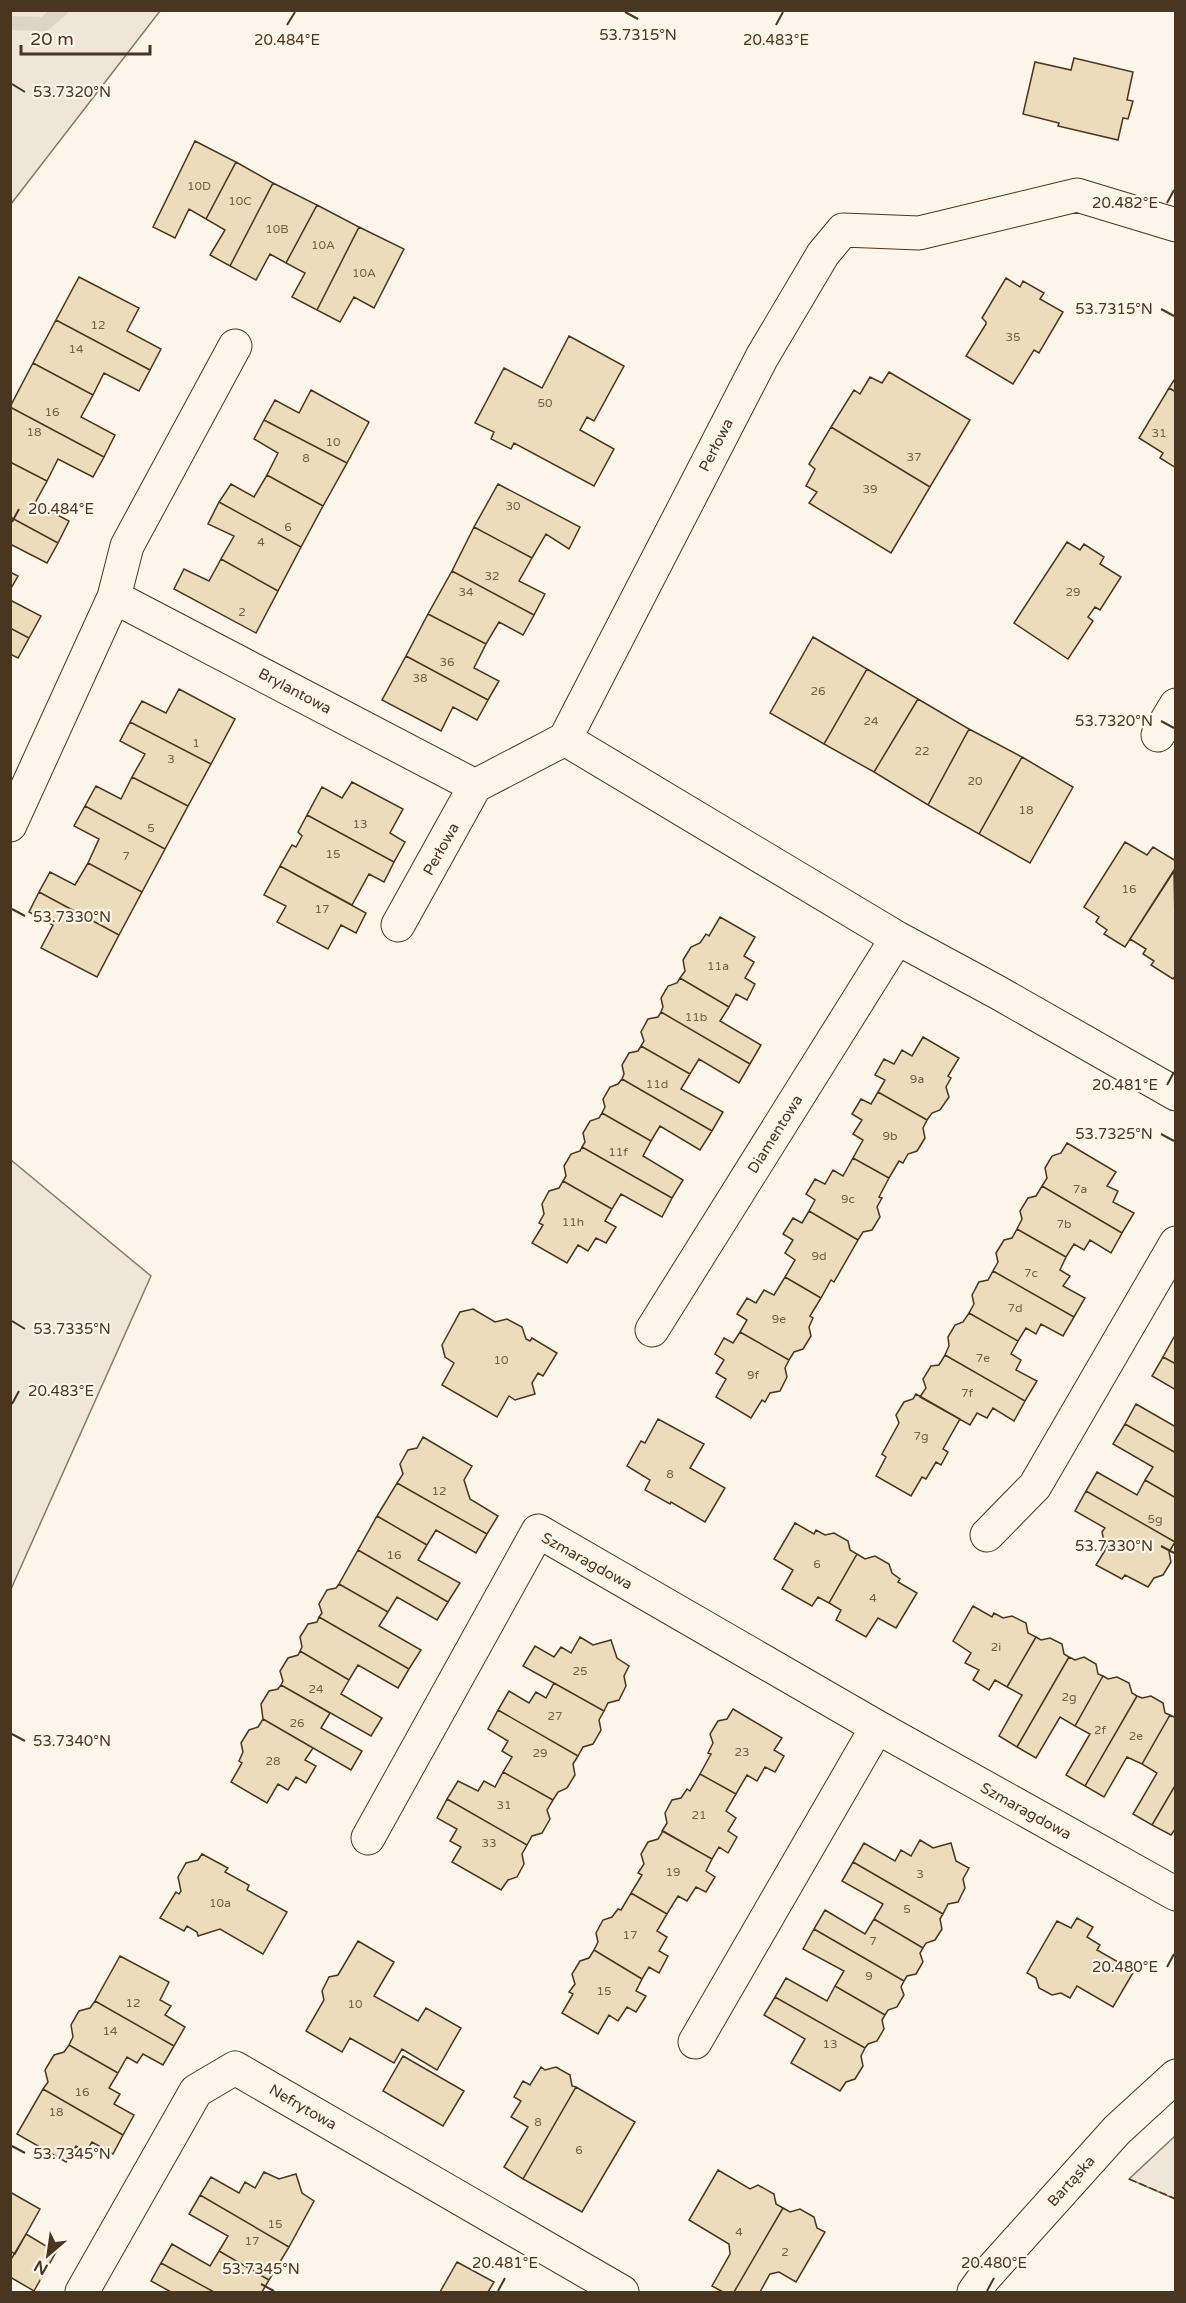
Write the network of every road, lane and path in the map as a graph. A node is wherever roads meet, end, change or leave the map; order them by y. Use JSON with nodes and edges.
{"nodes":[{"id":1,"x":1176,"y":225,"type":"edge"},
{"id":2,"x":235,"y":346,"type":"dead end"},
{"id":3,"x":114,"y":597,"type":"junction"},
{"id":4,"x":1176,"y":705,"type":"edge"},
{"id":5,"x":1158,"y":735,"type":"dead end"},
{"id":6,"x":565,"y":739,"type":"junction"},
{"id":7,"x":475,"y":786,"type":"junction"},
{"id":8,"x":10,"y":825,"type":"edge"},
{"id":9,"x":398,"y":925,"type":"dead end"},
{"id":10,"x":897,"y":938,"type":"junction"},
{"id":11,"x":1176,"y":1094,"type":"edge"},
{"id":12,"x":1176,"y":1243,"type":"edge"},
{"id":13,"x":652,"y":1330,"type":"dead end"},
{"id":14,"x":987,"y":1535,"type":"dead end"},
{"id":15,"x":877,"y":1727,"type":"junction"},
{"id":16,"x":368,"y":1838,"type":"dead end"},
{"id":17,"x":1176,"y":1894,"type":"edge"},
{"id":18,"x":695,"y":2042,"type":"dead end"},
{"id":19,"x":1176,"y":2076,"type":"edge"},
{"id":20,"x":613,"y":2290,"type":"edge"},
{"id":21,"x":82,"y":2292,"type":"edge"},
{"id":22,"x":974,"y":2292,"type":"edge"}],
"edges":[{"from":1,"to":6,"type":"street","name":"Perłowa"},
{"from":2,"to":3,"type":"street"},
{"from":3,"to":7,"type":"street","name":"Brylantowa"},
{"from":3,"to":8,"type":"street"},
{"from":4,"to":5,"type":"street"},
{"from":6,"to":7,"type":"street"},
{"from":6,"to":10,"type":"street"},
{"from":7,"to":9,"type":"street","name":"Perłowa"},
{"from":10,"to":11,"type":"street"},
{"from":10,"to":13,"type":"street","name":"Diamentowa"},
{"from":12,"to":14,"type":"street"},
{"from":15,"to":16,"type":"street","name":"Szmaragdowa"},
{"from":15,"to":17,"type":"street","name":"Szmaragdowa"},
{"from":15,"to":18,"type":"street"},
{"from":19,"to":22,"type":"street","name":"Bartąska"},
{"from":20,"to":21,"type":"street","name":"Nefrytowa"}]}
